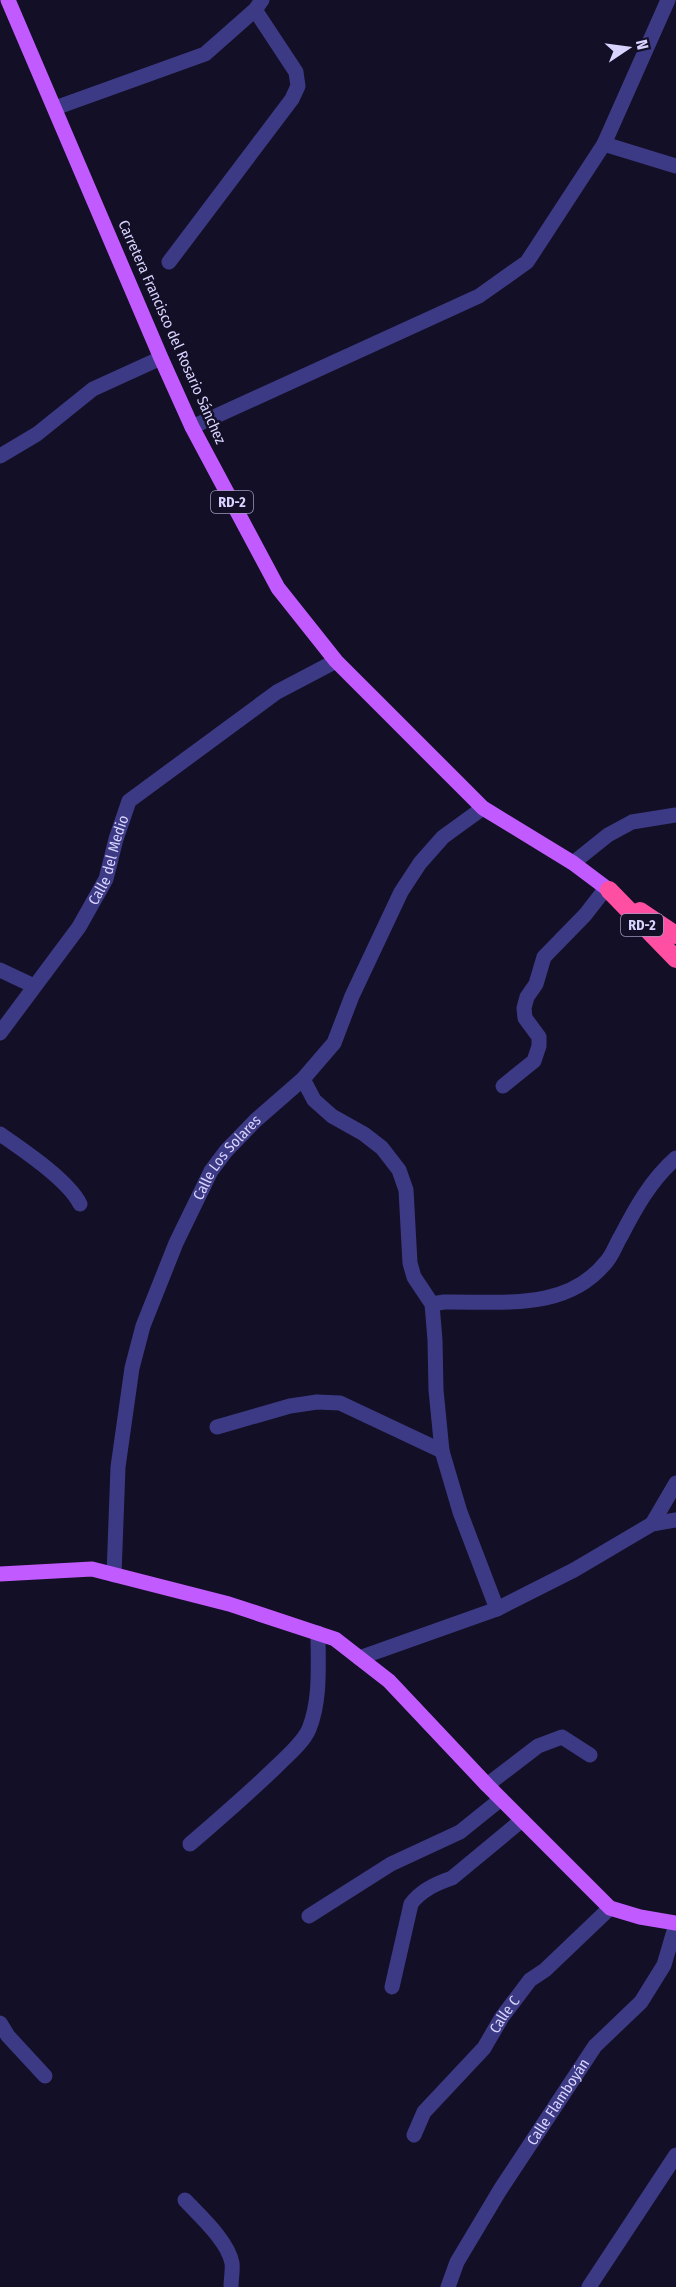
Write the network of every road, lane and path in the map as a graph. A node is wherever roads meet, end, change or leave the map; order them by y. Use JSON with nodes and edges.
{"nodes":[{"id":1,"x":8,"y":0,"type":"edge"},
{"id":2,"x":668,"y":0,"type":"edge"},
{"id":3,"x":258,"y":5,"type":"edge"},
{"id":4,"x":0,"y":7,"type":"edge"},
{"id":5,"x":55,"y":108,"type":"junction"},
{"id":6,"x":604,"y":144,"type":"junction"},
{"id":7,"x":676,"y":166,"type":"edge"},
{"id":8,"x":169,"y":262,"type":"dead end"},
{"id":9,"x":160,"y":358,"type":"junction"},
{"id":10,"x":192,"y":427,"type":"junction"},
{"id":11,"x":0,"y":456,"type":"edge"},
{"id":12,"x":336,"y":662,"type":"junction"},
{"id":13,"x":483,"y":808,"type":"junction"},
{"id":14,"x":676,"y":815,"type":"edge"},
{"id":15,"x":573,"y":863,"type":"junction"},
{"id":16,"x":607,"y":889,"type":"junction"},
{"id":17,"x":676,"y":935,"type":"edge"},
{"id":18,"x":676,"y":959,"type":"edge"},
{"id":19,"x":0,"y":970,"type":"edge"},
{"id":20,"x":34,"y":986,"type":"junction"},
{"id":21,"x":0,"y":1034,"type":"edge"},
{"id":22,"x":303,"y":1079,"type":"junction"},
{"id":23,"x":503,"y":1086,"type":"dead end"},
{"id":24,"x":0,"y":1134,"type":"edge"},
{"id":25,"x":676,"y":1158,"type":"edge"},
{"id":26,"x":80,"y":1204,"type":"dead end"},
{"id":27,"x":432,"y":1304,"type":"junction"},
{"id":28,"x":217,"y":1427,"type":"dead end"},
{"id":29,"x":442,"y":1450,"type":"junction"},
{"id":30,"x":676,"y":1483,"type":"edge"},
{"id":31,"x":676,"y":1520,"type":"edge"},
{"id":32,"x":652,"y":1524,"type":"junction"},
{"id":33,"x":0,"y":1574,"type":"edge"},
{"id":34,"x":114,"y":1575,"type":"junction"},
{"id":35,"x":497,"y":1609,"type":"junction"},
{"id":36,"x":318,"y":1633,"type":"junction"},
{"id":37,"x":359,"y":1658,"type":"junction"},
{"id":38,"x":590,"y":1755,"type":"dead end"},
{"id":39,"x":487,"y":1785,"type":"junction"},
{"id":40,"x":501,"y":1799,"type":"junction"},
{"id":41,"x":522,"y":1820,"type":"junction"},
{"id":42,"x":190,"y":1844,"type":"dead end"},
{"id":43,"x":610,"y":1908,"type":"junction"},
{"id":44,"x":309,"y":1916,"type":"dead end"},
{"id":45,"x":676,"y":1924,"type":"edge"},
{"id":46,"x":392,"y":1987,"type":"dead end"},
{"id":47,"x":0,"y":2023,"type":"edge"},
{"id":48,"x":45,"y":2076,"type":"dead end"},
{"id":49,"x":414,"y":2135,"type":"dead end"},
{"id":50,"x":676,"y":2155,"type":"edge"},
{"id":51,"x":185,"y":2200,"type":"dead end"},
{"id":52,"x":231,"y":2287,"type":"edge"},
{"id":53,"x":448,"y":2287,"type":"edge"},
{"id":54,"x":589,"y":2287,"type":"edge"}],
"edges":[{"from":1,"to":4,"type":"street"},
{"from":1,"to":5,"type":"main road","name":"Carretera Francisco del Rosario Sánchez","number":"RD-2"},
{"from":2,"to":6,"type":"street"},
{"from":3,"to":5,"type":"street"},
{"from":3,"to":8,"type":"street"},
{"from":5,"to":9,"type":"main road","name":"Carretera Francisco del Rosario Sánchez","number":"RD-2"},
{"from":6,"to":7,"type":"street"},
{"from":6,"to":10,"type":"street"},
{"from":9,"to":10,"type":"main road","name":"Carretera Francisco del Rosario Sánchez","number":"RD-2"},
{"from":9,"to":11,"type":"street"},
{"from":10,"to":12,"type":"main road","name":"Carretera Francisco del Rosario Sánchez","number":"RD-2"},
{"from":12,"to":13,"type":"main road","name":"Carretera Francisco del Rosario Sánchez","number":"RD-2"},
{"from":12,"to":20,"type":"street","name":"Calle del Medio"},
{"from":13,"to":15,"type":"main road","name":"Carretera Francisco del Rosario Sánchez","number":"RD-2"},
{"from":13,"to":22,"type":"street","name":"Calle Los Solares"},
{"from":14,"to":15,"type":"street"},
{"from":15,"to":16,"type":"main road","name":"Carretera Francisco del Rosario Sánchez","number":"RD-2"},
{"from":16,"to":17,"type":"highway","number":"RD-2"},
{"from":16,"to":18,"type":"highway","number":"RD-2"},
{"from":16,"to":23,"type":"street"},
{"from":19,"to":20,"type":"street"},
{"from":20,"to":21,"type":"street","name":"Calle del Medio"},
{"from":22,"to":27,"type":"street"},
{"from":22,"to":34,"type":"street","name":"Calle Los Solares"},
{"from":24,"to":26,"type":"street"},
{"from":25,"to":27,"type":"street"},
{"from":27,"to":29,"type":"street"},
{"from":28,"to":29,"type":"street"},
{"from":29,"to":35,"type":"street"},
{"from":30,"to":32,"type":"street"},
{"from":31,"to":32,"type":"street"},
{"from":32,"to":35,"type":"street"},
{"from":33,"to":34,"type":"main road"},
{"from":34,"to":36,"type":"main road"},
{"from":35,"to":37,"type":"street"},
{"from":36,"to":37,"type":"main road"},
{"from":36,"to":42,"type":"street"},
{"from":37,"to":39,"type":"main road"},
{"from":38,"to":39,"type":"street"},
{"from":39,"to":40,"type":"main road"},
{"from":40,"to":41,"type":"main road"},
{"from":40,"to":44,"type":"street"},
{"from":41,"to":43,"type":"main road"},
{"from":41,"to":46,"type":"street"},
{"from":43,"to":45,"type":"main road"},
{"from":43,"to":49,"type":"street","name":"Calle C"},
{"from":45,"to":53,"type":"street","name":"Calle Flamboyán"},
{"from":47,"to":48,"type":"street"},
{"from":50,"to":54,"type":"street"},
{"from":51,"to":52,"type":"street"}]}
